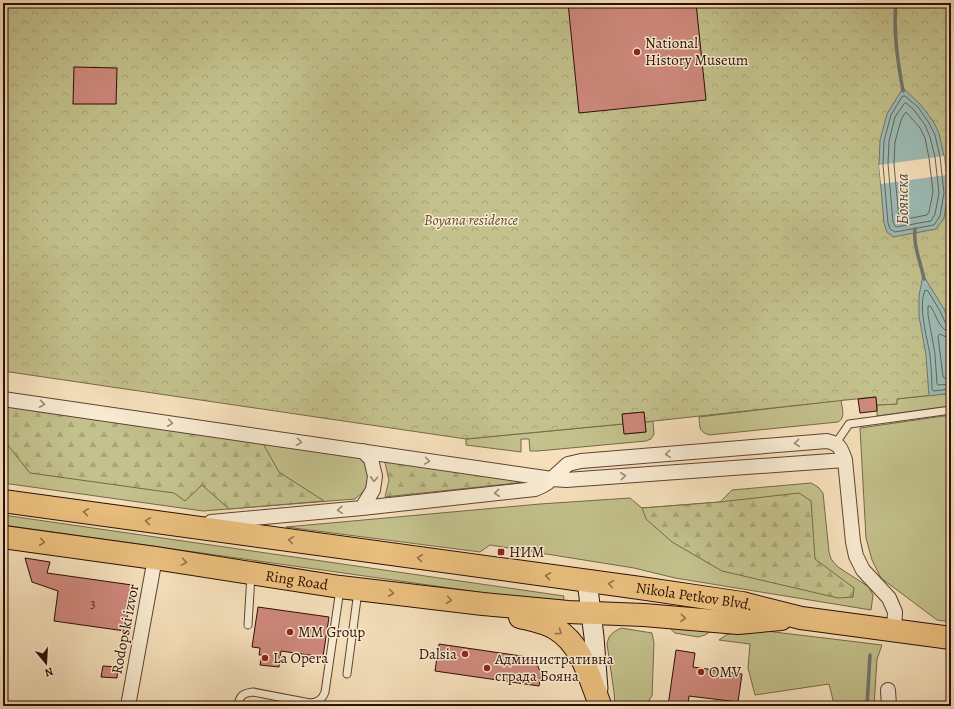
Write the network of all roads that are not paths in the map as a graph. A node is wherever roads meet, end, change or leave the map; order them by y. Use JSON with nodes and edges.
{"nodes":[{"id":1,"x":3,"y":398,"type":"edge"},
{"id":2,"x":951,"y":410,"type":"edge"},
{"id":3,"x":836,"y":443,"type":"junction"},
{"id":4,"x":736,"y":448,"type":"junction"},
{"id":5,"x":363,"y":451,"type":"junction"},
{"id":6,"x":845,"y":460,"type":"junction"},
{"id":7,"x":738,"y":467,"type":"junction"},
{"id":8,"x":552,"y":479,"type":"junction"},
{"id":9,"x":3,"y":500,"type":"edge"},
{"id":10,"x":362,"y":508,"type":"junction"},
{"id":11,"x":180,"y":525,"type":"junction"},
{"id":12,"x":3,"y":537,"type":"edge"},
{"id":13,"x":155,"y":558,"type":"junction"},
{"id":14,"x":252,"y":573,"type":"junction"},
{"id":15,"x":587,"y":581,"type":"junction"},
{"id":16,"x":349,"y":588,"type":"junction"},
{"id":17,"x":483,"y":604,"type":"junction"},
{"id":18,"x":592,"y":613,"type":"junction"},
{"id":19,"x":800,"y":618,"type":"junction"},
{"id":20,"x":248,"y":625,"type":"dead end"},
{"id":21,"x":894,"y":630,"type":"junction"},
{"id":22,"x":951,"y":638,"type":"edge"},
{"id":23,"x":347,"y":674,"type":"dead end"},
{"id":24,"x":888,"y":690,"type":"dead end"},
{"id":25,"x":600,"y":704,"type":"edge"},
{"id":26,"x":128,"y":706,"type":"edge"},
{"id":27,"x":238,"y":706,"type":"edge"},
{"id":28,"x":889,"y":706,"type":"edge"}],
"edges":[{"from":1,"to":5,"type":"street","one_way":true},
{"from":2,"to":3,"type":"lane"},
{"from":3,"to":4,"type":"street","one_way":true},
{"from":3,"to":6,"type":"street"},
{"from":4,"to":7,"type":"street"},
{"from":4,"to":8,"type":"street","one_way":true},
{"from":5,"to":8,"type":"street","one_way":true},
{"from":5,"to":10,"type":"street","one_way":true},
{"from":6,"to":7,"type":"street"},
{"from":6,"to":21,"type":"street"},
{"from":8,"to":7,"type":"street","one_way":true},
{"from":8,"to":10,"type":"street","one_way":true},
{"from":11,"to":9,"type":"highway","one_way":true},
{"from":10,"to":11,"type":"street","one_way":true},
{"from":15,"to":11,"type":"highway","one_way":true},
{"from":12,"to":13,"type":"highway","name":"Ring Road","one_way":true},
{"from":13,"to":14,"type":"highway","name":"Ring Road","one_way":true},
{"from":13,"to":26,"type":"street","name":"Rodopski izvor"},
{"from":14,"to":16,"type":"highway","name":"Ring Road"},
{"from":14,"to":20,"type":"lane"},
{"from":15,"to":18,"type":"street"},
{"from":19,"to":15,"type":"highway","name":"Nikola Petkov Blvd.","one_way":true},
{"from":16,"to":17,"type":"highway","name":"Ring Road","one_way":true},
{"from":16,"to":23,"type":"lane"},
{"from":16,"to":27,"type":"lane"},
{"from":17,"to":18,"type":"highway","name":"Ring Road"},
{"from":17,"to":25,"type":"highway","one_way":true},
{"from":18,"to":19,"type":"highway","name":"Nikola Petkov Blvd.","one_way":true},
{"from":18,"to":25,"type":"street"},
{"from":19,"to":21,"type":"highway","name":"Nikola Petkov Blvd."},
{"from":21,"to":22,"type":"highway","name":"Nikola Petkov Blvd."},
{"from":24,"to":28,"type":"street"}]}
